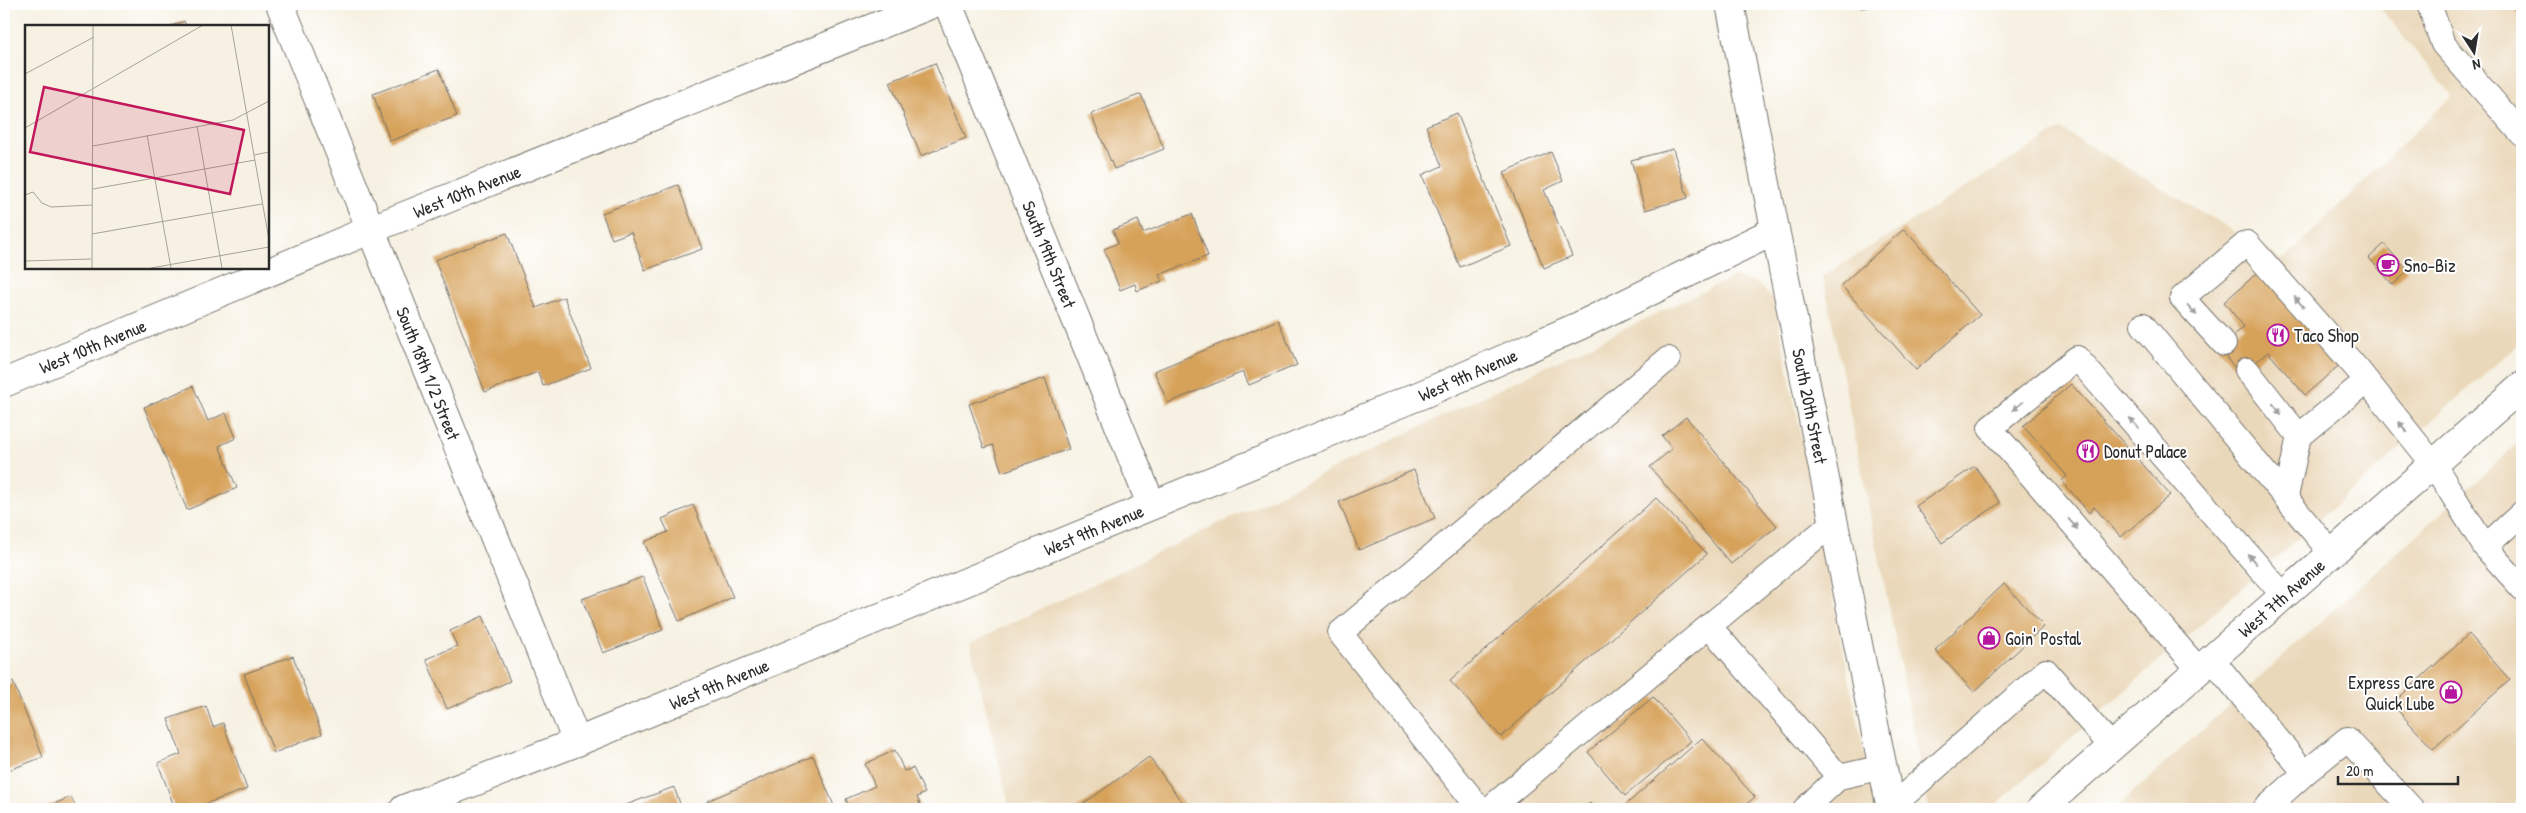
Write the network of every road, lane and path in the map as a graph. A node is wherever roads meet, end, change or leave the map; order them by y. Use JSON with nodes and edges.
{"nodes":[{"id":1,"x":280,"y":4,"type":"edge"},
{"id":2,"x":932,"y":4,"type":"edge"},
{"id":3,"x":948,"y":4,"type":"edge"},
{"id":4,"x":1730,"y":4,"type":"edge"},
{"id":5,"x":2429,"y":4,"type":"edge"},
{"id":6,"x":2522,"y":134,"type":"edge"},
{"id":7,"x":372,"y":229,"type":"junction"},
{"id":8,"x":1774,"y":230,"type":"junction"},
{"id":9,"x":2143,"y":325,"type":"dead end"},
{"id":10,"x":2224,"y":344,"type":"dead end"},
{"id":11,"x":1668,"y":359,"type":"dead end"},
{"id":12,"x":2247,"y":370,"type":"dead end"},
{"id":13,"x":2366,"y":381,"type":"junction"},
{"id":14,"x":4,"y":383,"type":"edge"},
{"id":15,"x":2522,"y":386,"type":"edge"},
{"id":16,"x":2299,"y":436,"type":"junction"},
{"id":17,"x":2434,"y":464,"type":"junction"},
{"id":18,"x":2286,"y":497,"type":"junction"},
{"id":19,"x":1151,"y":504,"type":"junction"},
{"id":20,"x":2522,"y":514,"type":"edge"},
{"id":21,"x":1833,"y":523,"type":"junction"},
{"id":22,"x":2485,"y":547,"type":"junction"},
{"id":23,"x":2332,"y":554,"type":"junction"},
{"id":24,"x":2522,"y":588,"type":"edge"},
{"id":25,"x":2284,"y":596,"type":"junction"},
{"id":26,"x":1709,"y":626,"type":"junction"},
{"id":27,"x":2206,"y":665,"type":"junction"},
{"id":28,"x":577,"y":742,"type":"junction"},
{"id":29,"x":2112,"y":747,"type":"junction"},
{"id":30,"x":1883,"y":767,"type":"junction"},
{"id":31,"x":2305,"y":773,"type":"junction"},
{"id":32,"x":1839,"y":777,"type":"junction"},
{"id":33,"x":1891,"y":808,"type":"edge"},
{"id":34,"x":404,"y":809,"type":"edge"},
{"id":35,"x":1480,"y":809,"type":"edge"},
{"id":36,"x":1489,"y":809,"type":"edge"},
{"id":37,"x":1805,"y":809,"type":"edge"},
{"id":38,"x":2041,"y":809,"type":"edge"},
{"id":39,"x":2265,"y":809,"type":"edge"},
{"id":40,"x":2412,"y":809,"type":"edge"}],
"edges":[{"from":1,"to":7,"type":"street","name":"South 18th 1/2 Street"},
{"from":2,"to":7,"type":"street","name":"West 10th Avenue"},
{"from":3,"to":19,"type":"street","name":"South 19th Street"},
{"from":4,"to":8,"type":"street","name":"South 20th Street"},
{"from":5,"to":6,"type":"lane"},
{"from":7,"to":14,"type":"street","name":"West 10th Avenue"},
{"from":7,"to":28,"type":"street","name":"South 18th 1/2 Street"},
{"from":8,"to":19,"type":"street","name":"West 9th Avenue"},
{"from":8,"to":21,"type":"street","name":"South 20th Street"},
{"from":9,"to":18,"type":"lane"},
{"from":13,"to":10,"type":"lane","one_way":true},
{"from":11,"to":35,"type":"lane"},
{"from":12,"to":16,"type":"lane","one_way":true},
{"from":13,"to":16,"type":"lane"},
{"from":17,"to":13,"type":"lane","one_way":true},
{"from":15,"to":17,"type":"street","name":"West 7th Avenue"},
{"from":16,"to":18,"type":"lane"},
{"from":17,"to":22,"type":"lane"},
{"from":17,"to":23,"type":"street","name":"West 7th Avenue"},
{"from":18,"to":23,"type":"lane"},
{"from":19,"to":28,"type":"street","name":"West 9th Avenue"},
{"from":20,"to":22,"type":"lane"},
{"from":21,"to":26,"type":"lane"},
{"from":21,"to":30,"type":"street","name":"South 20th Street"},
{"from":22,"to":24,"type":"lane"},
{"from":23,"to":25,"type":"street","name":"West 7th Avenue"},
{"from":25,"to":27,"type":"street","name":"West 7th Avenue"},
{"from":25,"to":27,"type":"lane","one_way":true},
{"from":26,"to":32,"type":"lane"},
{"from":26,"to":36,"type":"lane"},
{"from":27,"to":29,"type":"street","name":"West 7th Avenue"},
{"from":27,"to":31,"type":"lane"},
{"from":28,"to":34,"type":"street","name":"West 9th Avenue"},
{"from":29,"to":33,"type":"lane"},
{"from":29,"to":38,"type":"street","name":"West 7th Avenue"},
{"from":30,"to":32,"type":"lane"},
{"from":30,"to":33,"type":"street","name":"South 20th Street"},
{"from":31,"to":39,"type":"lane"},
{"from":31,"to":40,"type":"lane"},
{"from":32,"to":37,"type":"lane"}]}
